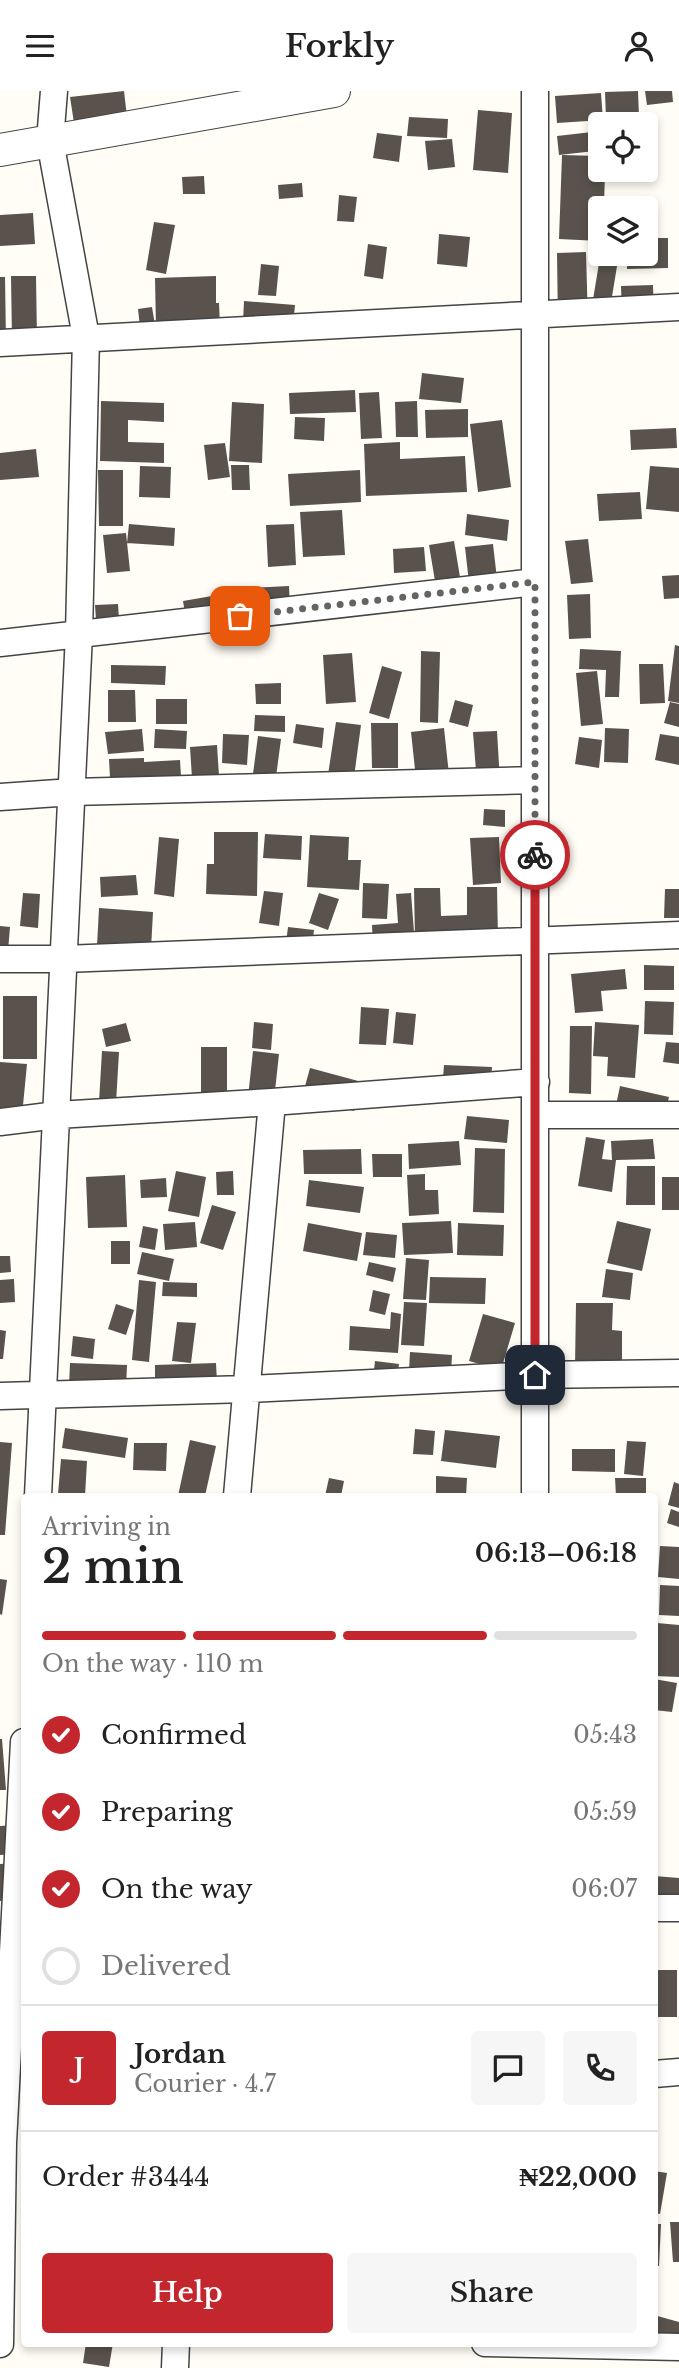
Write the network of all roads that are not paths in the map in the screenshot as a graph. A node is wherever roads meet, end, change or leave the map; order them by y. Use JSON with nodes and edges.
{"nodes":[{"id":1,"x":54,"y":91,"type":"edge"},
{"id":2,"x":334,"y":91,"type":"edge"},
{"id":3,"x":535,"y":91,"type":"edge"},
{"id":4,"x":277,"y":96,"type":"edge"},
{"id":5,"x":50,"y":141,"type":"junction"},
{"id":6,"x":0,"y":150,"type":"edge"},
{"id":7,"x":679,"y":307,"type":"edge"},
{"id":8,"x":535,"y":316,"type":"junction"},
{"id":9,"x":86,"y":337,"type":"junction"},
{"id":10,"x":0,"y":343,"type":"edge"},
{"id":11,"x":535,"y":582,"type":"junction"},
{"id":12,"x":79,"y":634,"type":"junction"},
{"id":13,"x":0,"y":643,"type":"edge"},
{"id":14,"x":535,"y":780,"type":"junction"},
{"id":15,"x":72,"y":792,"type":"junction"},
{"id":16,"x":0,"y":797,"type":"edge"},
{"id":17,"x":679,"y":935,"type":"edge"},
{"id":18,"x":535,"y":940,"type":"junction"},
{"id":19,"x":0,"y":958,"type":"edge"},
{"id":20,"x":64,"y":959,"type":"junction"},
{"id":21,"x":536,"y":1082,"type":"junction"},
{"id":22,"x":272,"y":1102,"type":"junction"},
{"id":23,"x":57,"y":1115,"type":"junction"},
{"id":24,"x":536,"y":1115,"type":"junction"},
{"id":25,"x":679,"y":1115,"type":"edge"},
{"id":26,"x":0,"y":1122,"type":"edge"},
{"id":27,"x":679,"y":1373,"type":"edge"},
{"id":28,"x":535,"y":1375,"type":"junction"},
{"id":29,"x":247,"y":1389,"type":"junction"},
{"id":30,"x":43,"y":1395,"type":"junction"},
{"id":31,"x":0,"y":1396,"type":"edge"},
{"id":32,"x":38,"y":1493,"type":"edge"},
{"id":33,"x":237,"y":1493,"type":"edge"},
{"id":34,"x":535,"y":1493,"type":"edge"},
{"id":35,"x":21,"y":1788,"type":"edge"},
{"id":36,"x":658,"y":1908,"type":"edge"},
{"id":37,"x":679,"y":1908,"type":"edge"},
{"id":38,"x":13,"y":1909,"type":"edge"},
{"id":39,"x":679,"y":2072,"type":"edge"},
{"id":40,"x":658,"y":2074,"type":"edge"},
{"id":41,"x":9,"y":2142,"type":"edge"},
{"id":42,"x":0,"y":2344,"type":"edge"},
{"id":43,"x":658,"y":2346,"type":"edge"},
{"id":44,"x":176,"y":2347,"type":"edge"},
{"id":45,"x":523,"y":2347,"type":"edge"},
{"id":46,"x":679,"y":2347,"type":"edge"},
{"id":47,"x":175,"y":2368,"type":"edge"},
{"id":48,"x":522,"y":2368,"type":"edge"}],
"edges":[{"from":1,"to":5,"type":"street"},
{"from":2,"to":4,"type":"street"},
{"from":3,"to":8,"type":"street"},
{"from":4,"to":5,"type":"street"},
{"from":5,"to":6,"type":"street"},
{"from":5,"to":9,"type":"street"},
{"from":7,"to":8,"type":"street"},
{"from":8,"to":9,"type":"street"},
{"from":8,"to":11,"type":"street"},
{"from":9,"to":10,"type":"street"},
{"from":9,"to":12,"type":"street"},
{"from":11,"to":12,"type":"street"},
{"from":11,"to":14,"type":"street"},
{"from":12,"to":13,"type":"street"},
{"from":12,"to":15,"type":"street"},
{"from":14,"to":15,"type":"street"},
{"from":14,"to":18,"type":"street"},
{"from":15,"to":16,"type":"street"},
{"from":15,"to":20,"type":"street"},
{"from":17,"to":18,"type":"street"},
{"from":18,"to":20,"type":"street"},
{"from":18,"to":21,"type":"street"},
{"from":19,"to":20,"type":"street"},
{"from":20,"to":23,"type":"street"},
{"from":21,"to":22,"type":"street"},
{"from":21,"to":24,"type":"street"},
{"from":22,"to":23,"type":"street"},
{"from":22,"to":29,"type":"street"},
{"from":23,"to":26,"type":"street"},
{"from":23,"to":30,"type":"street"},
{"from":24,"to":25,"type":"street"},
{"from":24,"to":28,"type":"street"},
{"from":27,"to":28,"type":"street"},
{"from":28,"to":29,"type":"street"},
{"from":28,"to":34,"type":"street"},
{"from":29,"to":30,"type":"street"},
{"from":29,"to":33,"type":"street"},
{"from":30,"to":31,"type":"street"},
{"from":30,"to":32,"type":"street"},
{"from":35,"to":38,"type":"street"},
{"from":36,"to":37,"type":"street"},
{"from":38,"to":41,"type":"street"},
{"from":39,"to":40,"type":"street"},
{"from":41,"to":42,"type":"street"},
{"from":43,"to":46,"type":"street"},
{"from":44,"to":47,"type":"street"},
{"from":45,"to":48,"type":"street"}]}
